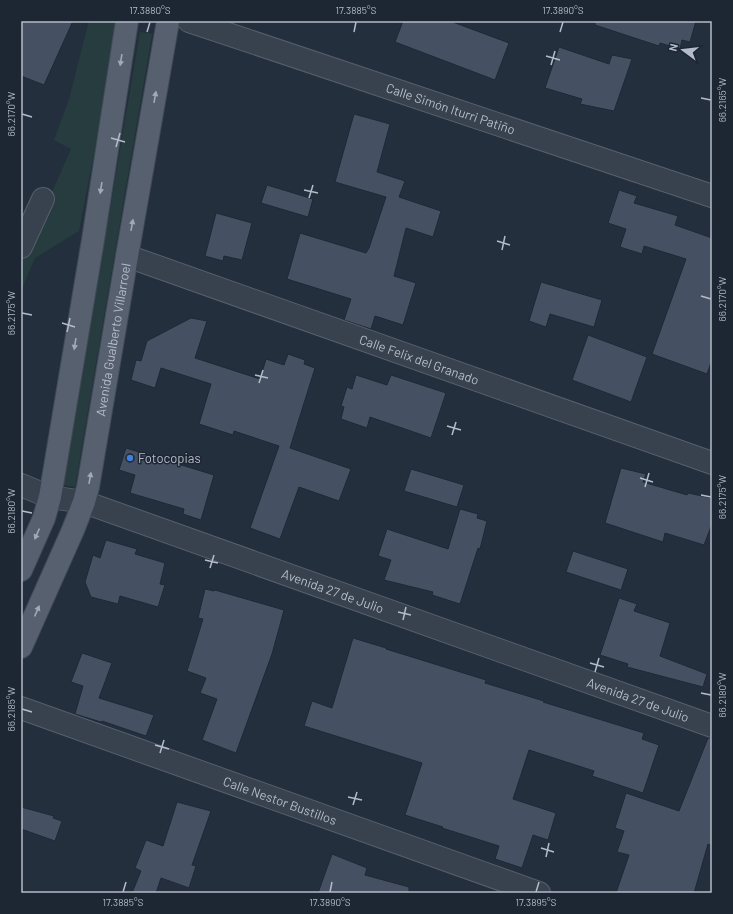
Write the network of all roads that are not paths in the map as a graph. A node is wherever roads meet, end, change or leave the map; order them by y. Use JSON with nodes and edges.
{"nodes":[{"id":1,"x":127,"y":21,"type":"edge"},
{"id":2,"x":168,"y":21,"type":"edge"},
{"id":3,"x":189,"y":21,"type":"edge"},
{"id":4,"x":712,"y":196,"type":"edge"},
{"id":5,"x":43,"y":199,"type":"dead end"},
{"id":6,"x":21,"y":247,"type":"edge"},
{"id":7,"x":127,"y":256,"type":"junction"},
{"id":8,"x":712,"y":463,"type":"edge"},
{"id":9,"x":21,"y":485,"type":"edge"},
{"id":10,"x":50,"y":497,"type":"junction"},
{"id":11,"x":84,"y":502,"type":"junction"},
{"id":12,"x":21,"y":570,"type":"edge"},
{"id":13,"x":21,"y":647,"type":"edge"},
{"id":14,"x":21,"y":708,"type":"edge"},
{"id":15,"x":712,"y":726,"type":"edge"},
{"id":16,"x":539,"y":893,"type":"edge"}],
"edges":[{"from":1,"to":10,"type":"main road","one_way":true},
{"from":7,"to":2,"type":"main road","name":"Avenida Gualberto Villarroel","one_way":true},
{"from":3,"to":4,"type":"street","name":"Calle Simón Iturri Patiño"},
{"from":5,"to":6,"type":"street"},
{"from":7,"to":8,"type":"street","name":"Calle Felix del Granado"},
{"from":11,"to":7,"type":"main road","name":"Avenida Gualberto Villarroel","one_way":true},
{"from":9,"to":10,"type":"street","name":"Avenida 27 de Julio"},
{"from":10,"to":11,"type":"street","name":"Avenida 27 de Julio"},
{"from":10,"to":12,"type":"main road","one_way":true},
{"from":13,"to":11,"type":"main road","name":"Avenida Gualberto Villarroel","one_way":true},
{"from":11,"to":15,"type":"street","name":"Avenida 27 de Julio"},
{"from":14,"to":16,"type":"street","name":"Calle Nestor Bustillos"}]}
